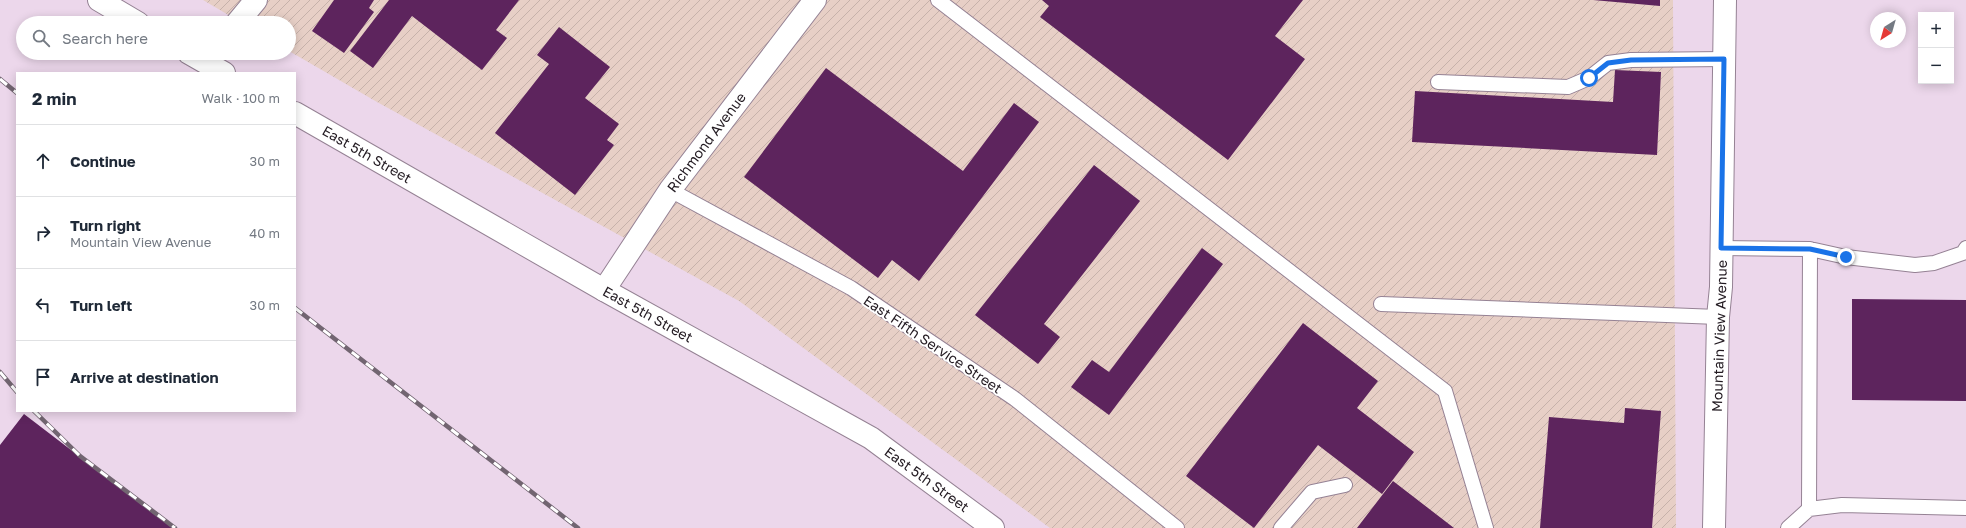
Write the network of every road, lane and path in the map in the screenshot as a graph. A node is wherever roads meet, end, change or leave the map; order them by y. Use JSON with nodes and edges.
{"nodes":[{"id":1,"x":99,"y":0,"type":"edge"},
{"id":2,"x":256,"y":0,"type":"edge"},
{"id":3,"x":815,"y":0,"type":"edge"},
{"id":4,"x":938,"y":0,"type":"edge"},
{"id":5,"x":1725,"y":0,"type":"edge"},
{"id":6,"x":126,"y":16,"type":"edge"},
{"id":7,"x":243,"y":16,"type":"edge"},
{"id":8,"x":1724,"y":59,"type":"junction"},
{"id":9,"x":1438,"y":82,"type":"dead end"},
{"id":10,"x":296,"y":115,"type":"edge"},
{"id":11,"x":670,"y":190,"type":"junction"},
{"id":12,"x":1721,"y":248,"type":"junction"},
{"id":13,"x":1966,"y":248,"type":"edge"},
{"id":14,"x":1810,"y":249,"type":"junction"},
{"id":15,"x":604,"y":290,"type":"junction"},
{"id":16,"x":1381,"y":304,"type":"dead end"},
{"id":17,"x":1718,"y":317,"type":"junction"},
{"id":18,"x":1345,"y":485,"type":"dead end"},
{"id":19,"x":1966,"y":508,"type":"edge"},
{"id":20,"x":1810,"y":509,"type":"junction"},
{"id":21,"x":993,"y":528,"type":"edge"},
{"id":22,"x":1177,"y":528,"type":"edge"},
{"id":23,"x":1281,"y":528,"type":"edge"},
{"id":24,"x":1486,"y":528,"type":"edge"},
{"id":25,"x":1714,"y":528,"type":"edge"},
{"id":26,"x":1788,"y":528,"type":"edge"}],
"edges":[{"from":1,"to":6,"type":"street"},
{"from":2,"to":7,"type":"street"},
{"from":3,"to":11,"type":"street","name":"Richmond Avenue"},
{"from":4,"to":24,"type":"lane"},
{"from":5,"to":8,"type":"street","name":"Mountain View Avenue"},
{"from":8,"to":9,"type":"lane"},
{"from":8,"to":12,"type":"street","name":"Mountain View Avenue"},
{"from":10,"to":15,"type":"street","name":"East 5th Street"},
{"from":11,"to":15,"type":"street","name":"Richmond Avenue"},
{"from":11,"to":22,"type":"lane","name":"East Fifth Service Street"},
{"from":12,"to":14,"type":"lane"},
{"from":12,"to":17,"type":"street","name":"Mountain View Avenue"},
{"from":13,"to":14,"type":"lane"},
{"from":14,"to":20,"type":"lane"},
{"from":15,"to":21,"type":"street","name":"East 5th Street"},
{"from":16,"to":17,"type":"lane"},
{"from":17,"to":25,"type":"street","name":"Mountain View Avenue"},
{"from":18,"to":23,"type":"lane"},
{"from":19,"to":20,"type":"lane"},
{"from":20,"to":26,"type":"lane"}]}
